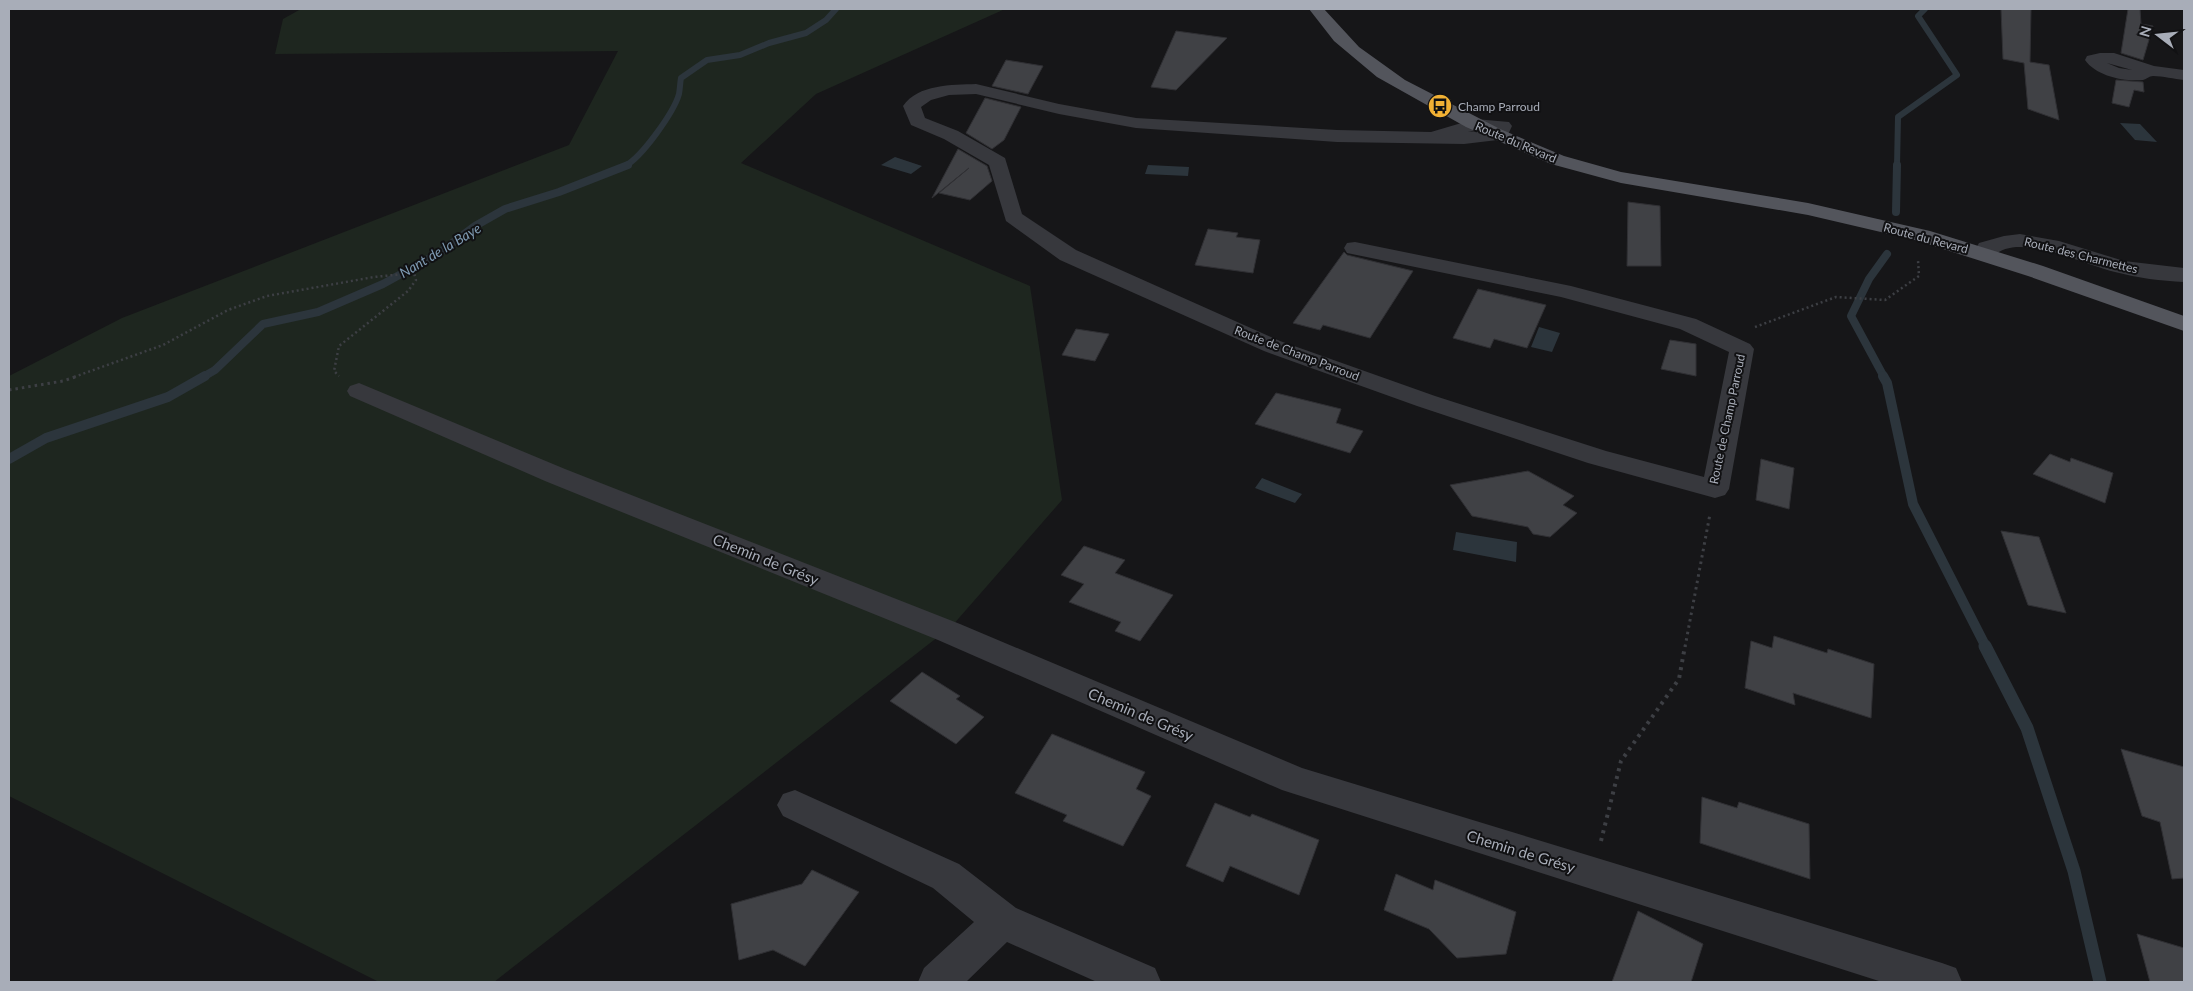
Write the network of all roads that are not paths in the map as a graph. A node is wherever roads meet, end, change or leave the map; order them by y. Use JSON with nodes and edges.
{"nodes":[{"id":1,"x":1316,"y":9,"type":"edge"},
{"id":2,"x":1359,"y":55,"type":"junction"},
{"id":3,"x":2147,"y":69,"type":"dead end"},
{"id":4,"x":2184,"y":75,"type":"edge"},
{"id":5,"x":1475,"y":124,"type":"junction"},
{"id":6,"x":1501,"y":131,"type":"junction"},
{"id":7,"x":1437,"y":136,"type":"junction"},
{"id":8,"x":1355,"y":248,"type":"dead end"},
{"id":9,"x":1984,"y":254,"type":"junction"},
{"id":10,"x":2184,"y":275,"type":"edge"},
{"id":11,"x":2184,"y":324,"type":"edge"},
{"id":12,"x":359,"y":391,"type":"road end"},
{"id":13,"x":795,"y":806,"type":"dead end"},
{"id":14,"x":1002,"y":921,"type":"junction"},
{"id":15,"x":938,"y":982,"type":"edge"},
{"id":16,"x":1141,"y":982,"type":"edge"},
{"id":17,"x":1942,"y":982,"type":"edge"}],
"edges":[{"from":1,"to":2,"type":"main road","name":"Route du Revard"},
{"from":2,"to":5,"type":"main road","name":"Route du Revard"},
{"from":2,"to":6,"type":"main road","name":"Route du Revard"},
{"from":3,"to":4,"type":"street"},
{"from":5,"to":6,"type":"main road","name":"Route du Revard"},
{"from":5,"to":7,"type":"street","name":"Route de Champ Parroud"},
{"from":6,"to":7,"type":"street","name":"Route de Champ Parroud"},
{"from":6,"to":9,"type":"main road","name":"Route du Revard"},
{"from":7,"to":8,"type":"street","name":"Route de Champ Parroud"},
{"from":9,"to":10,"type":"street","name":"Route des Charmettes"},
{"from":9,"to":11,"type":"main road","name":"Route du Revard"},
{"from":12,"to":17,"type":"street","name":"Chemin de Grésy"},
{"from":13,"to":14,"type":"street"},
{"from":14,"to":15,"type":"street"},
{"from":14,"to":16,"type":"street"}]}
